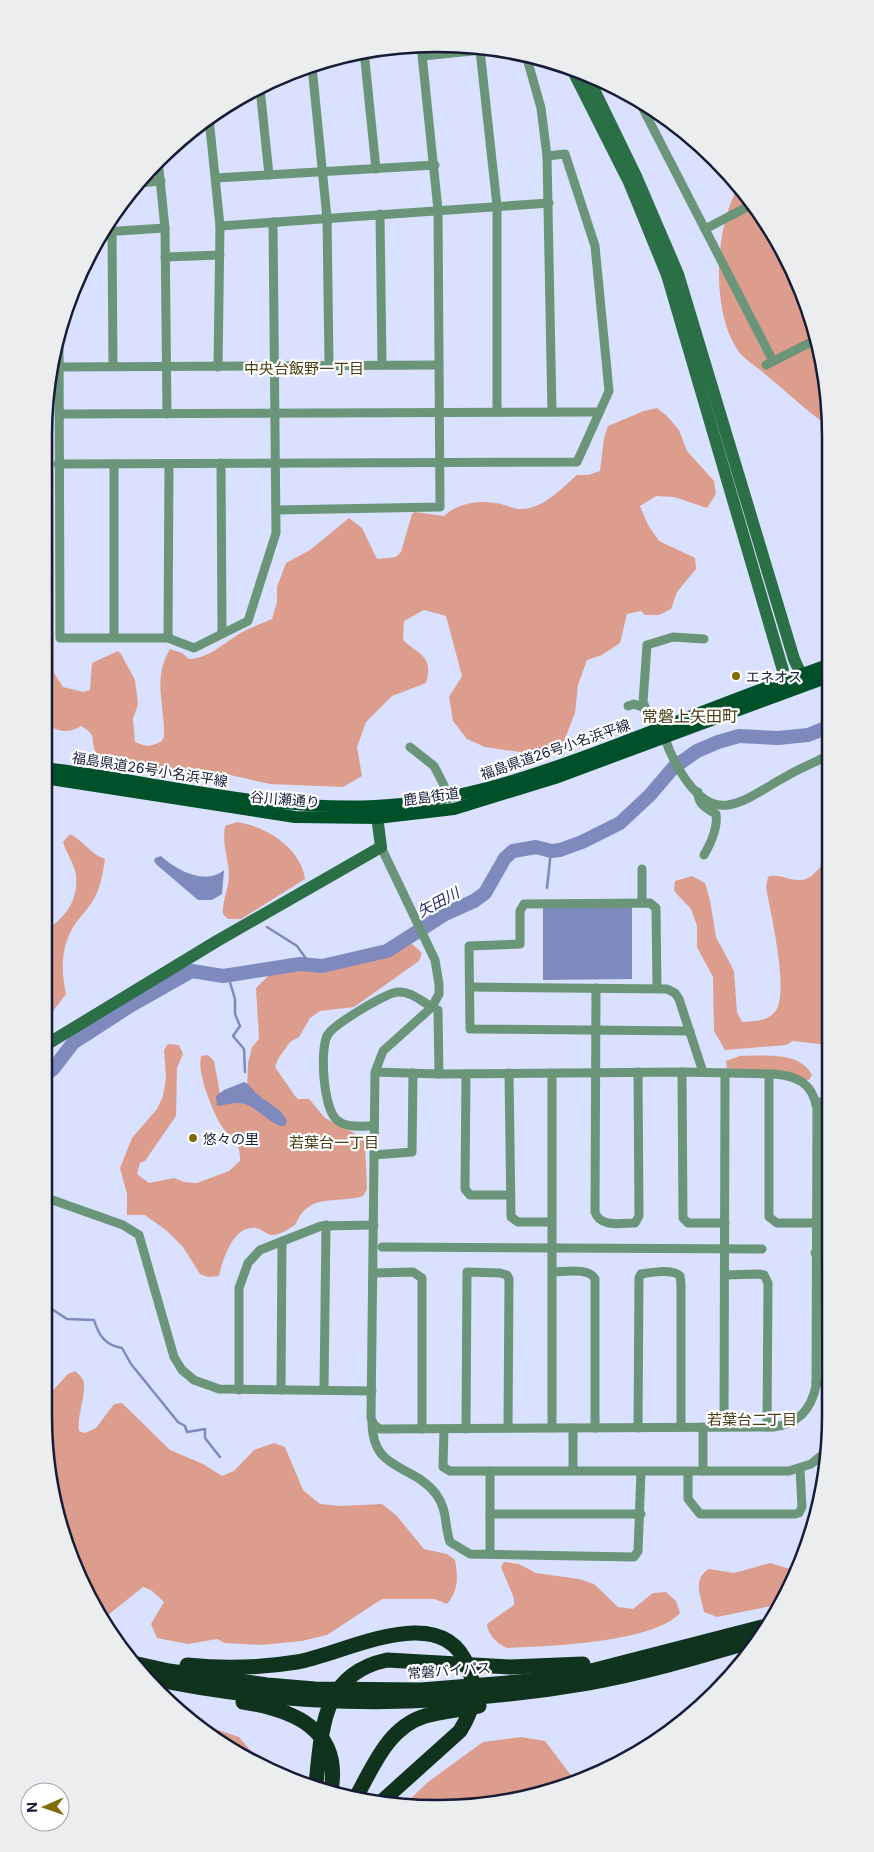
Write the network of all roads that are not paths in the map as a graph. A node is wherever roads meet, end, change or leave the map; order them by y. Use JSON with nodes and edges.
{"nodes":[{"id":1,"x":422,"y":53,"type":"edge"},
{"id":2,"x":454,"y":53,"type":"edge"},
{"id":3,"x":481,"y":55,"type":"edge"},
{"id":4,"x":423,"y":56,"type":"junction"},
{"id":5,"x":365,"y":60,"type":"edge"},
{"id":6,"x":529,"y":64,"type":"edge"},
{"id":7,"x":313,"y":73,"type":"edge"},
{"id":8,"x":590,"y":85,"type":"edge"},
{"id":9,"x":590,"y":85,"type":"edge"},
{"id":10,"x":261,"y":95,"type":"edge"},
{"id":11,"x":646,"y":114,"type":"edge"},
{"id":12,"x":210,"y":127,"type":"edge"},
{"id":13,"x":546,"y":156,"type":"junction"},
{"id":14,"x":435,"y":165,"type":"junction"},
{"id":15,"x":376,"y":169,"type":"junction"},
{"id":16,"x":159,"y":171,"type":"edge"},
{"id":17,"x":323,"y":172,"type":"junction"},
{"id":18,"x":269,"y":175,"type":"junction"},
{"id":19,"x":216,"y":178,"type":"junction"},
{"id":20,"x":161,"y":182,"type":"junction"},
{"id":21,"x":148,"y":183,"type":"edge"},
{"id":22,"x":549,"y":203,"type":"junction"},
{"id":23,"x":497,"y":206,"type":"junction"},
{"id":24,"x":746,"y":208,"type":"edge"},
{"id":25,"x":438,"y":210,"type":"junction"},
{"id":26,"x":380,"y":214,"type":"junction"},
{"id":27,"x":327,"y":218,"type":"junction"},
{"id":28,"x":273,"y":222,"type":"junction"},
{"id":29,"x":220,"y":226,"type":"junction"},
{"id":30,"x":165,"y":228,"type":"junction"},
{"id":31,"x":705,"y":229,"type":"junction"},
{"id":32,"x":112,"y":231,"type":"edge"},
{"id":33,"x":107,"y":239,"type":"edge"},
{"id":34,"x":220,"y":255,"type":"junction"},
{"id":35,"x":165,"y":256,"type":"junction"},
{"id":36,"x":809,"y":343,"type":"edge"},
{"id":37,"x":329,"y":364,"type":"junction"},
{"id":38,"x":382,"y":364,"type":"junction"},
{"id":39,"x":274,"y":365,"type":"junction"},
{"id":40,"x":439,"y":365,"type":"junction"},
{"id":41,"x":114,"y":366,"type":"junction"},
{"id":42,"x":59,"y":367,"type":"edge"},
{"id":43,"x":167,"y":367,"type":"junction"},
{"id":44,"x":218,"y":367,"type":"junction"},
{"id":45,"x":59,"y":368,"type":"edge"},
{"id":46,"x":497,"y":412,"type":"junction"},
{"id":47,"x":552,"y":412,"type":"junction"},
{"id":48,"x":599,"y":412,"type":"junction"},
{"id":49,"x":274,"y":413,"type":"junction"},
{"id":50,"x":441,"y":413,"type":"junction"},
{"id":51,"x":59,"y":414,"type":"junction"},
{"id":52,"x":167,"y":414,"type":"junction"},
{"id":53,"x":440,"y":462,"type":"junction"},
{"id":54,"x":221,"y":463,"type":"junction"},
{"id":55,"x":58,"y":464,"type":"junction"},
{"id":56,"x":114,"y":464,"type":"junction"},
{"id":57,"x":169,"y":464,"type":"junction"},
{"id":58,"x":276,"y":464,"type":"junction"},
{"id":59,"x":276,"y":510,"type":"junction"},
{"id":60,"x":222,"y":632,"type":"junction"},
{"id":61,"x":114,"y":637,"type":"junction"},
{"id":62,"x":168,"y":638,"type":"junction"},
{"id":63,"x":704,"y":639,"type":"dead end"},
{"id":64,"x":659,"y":641,"type":"junction"},
{"id":65,"x":649,"y":642,"type":"dead end"},
{"id":66,"x":641,"y":654,"type":"dead end"},
{"id":67,"x":646,"y":666,"type":"junction"},
{"id":68,"x":822,"y":668,"type":"edge"},
{"id":69,"x":822,"y":678,"type":"edge"},
{"id":70,"x":804,"y":679,"type":"junction"},
{"id":71,"x":788,"y":686,"type":"junction"},
{"id":72,"x":639,"y":691,"type":"dead end"},
{"id":73,"x":644,"y":705,"type":"junction"},
{"id":74,"x":628,"y":706,"type":"dead end"},
{"id":75,"x":653,"y":724,"type":"dead end"},
{"id":76,"x":664,"y":736,"type":"junction"},
{"id":77,"x":410,"y":747,"type":"dead end"},
{"id":78,"x":822,"y":758,"type":"edge"},
{"id":79,"x":52,"y":769,"type":"edge"},
{"id":80,"x":52,"y":779,"type":"edge"},
{"id":81,"x":698,"y":792,"type":"junction"},
{"id":82,"x":450,"y":797,"type":"junction"},
{"id":83,"x":377,"y":812,"type":"junction"},
{"id":84,"x":381,"y":846,"type":"junction"},
{"id":85,"x":704,"y":854,"type":"dead end"},
{"id":86,"x":642,"y":868,"type":"dead end"},
{"id":87,"x":642,"y":902,"type":"junction"},
{"id":88,"x":470,"y":987,"type":"junction"},
{"id":89,"x":596,"y":988,"type":"junction"},
{"id":90,"x":657,"y":988,"type":"junction"},
{"id":91,"x":435,"y":1009,"type":"junction"},
{"id":92,"x":596,"y":1029,"type":"junction"},
{"id":93,"x":690,"y":1030,"type":"junction"},
{"id":94,"x":52,"y":1041,"type":"edge"},
{"id":95,"x":375,"y":1072,"type":"junction"},
{"id":96,"x":596,"y":1072,"type":"junction"},
{"id":97,"x":638,"y":1072,"type":"junction"},
{"id":98,"x":682,"y":1072,"type":"junction"},
{"id":99,"x":703,"y":1072,"type":"junction"},
{"id":100,"x":414,"y":1073,"type":"junction"},
{"id":101,"x":509,"y":1073,"type":"junction"},
{"id":102,"x":552,"y":1073,"type":"junction"},
{"id":103,"x":725,"y":1073,"type":"junction"},
{"id":104,"x":439,"y":1074,"type":"junction"},
{"id":105,"x":466,"y":1074,"type":"junction"},
{"id":106,"x":769,"y":1074,"type":"junction"},
{"id":107,"x":822,"y":1101,"type":"edge"},
{"id":108,"x":816,"y":1105,"type":"junction"},
{"id":109,"x":374,"y":1126,"type":"junction"},
{"id":110,"x":374,"y":1155,"type":"junction"},
{"id":111,"x":510,"y":1195,"type":"junction"},
{"id":112,"x":52,"y":1200,"type":"edge"},
{"id":113,"x":552,"y":1222,"type":"junction"},
{"id":114,"x":725,"y":1223,"type":"junction"},
{"id":115,"x":815,"y":1223,"type":"junction"},
{"id":116,"x":326,"y":1225,"type":"junction"},
{"id":117,"x":374,"y":1225,"type":"junction"},
{"id":118,"x":282,"y":1241,"type":"junction"},
{"id":119,"x":382,"y":1247,"type":"dead end"},
{"id":120,"x":552,"y":1247,"type":"junction"},
{"id":121,"x":725,"y":1249,"type":"junction"},
{"id":122,"x":762,"y":1249,"type":"dead end"},
{"id":123,"x":815,"y":1253,"type":"junction"},
{"id":124,"x":822,"y":1253,"type":"edge"},
{"id":125,"x":552,"y":1272,"type":"junction"},
{"id":126,"x":374,"y":1273,"type":"junction"},
{"id":127,"x":724,"y":1275,"type":"junction"},
{"id":128,"x":816,"y":1383,"type":"junction"},
{"id":129,"x":822,"y":1383,"type":"edge"},
{"id":130,"x":239,"y":1390,"type":"junction"},
{"id":131,"x":282,"y":1390,"type":"junction"},
{"id":132,"x":324,"y":1390,"type":"junction"},
{"id":133,"x":372,"y":1391,"type":"junction"},
{"id":134,"x":372,"y":1418,"type":"junction"},
{"id":135,"x":681,"y":1427,"type":"junction"},
{"id":136,"x":703,"y":1427,"type":"junction"},
{"id":137,"x":724,"y":1427,"type":"junction"},
{"id":138,"x":767,"y":1427,"type":"junction"},
{"id":139,"x":466,"y":1428,"type":"junction"},
{"id":140,"x":508,"y":1428,"type":"junction"},
{"id":141,"x":552,"y":1428,"type":"junction"},
{"id":142,"x":573,"y":1428,"type":"junction"},
{"id":143,"x":595,"y":1428,"type":"junction"},
{"id":144,"x":638,"y":1428,"type":"junction"},
{"id":145,"x":422,"y":1429,"type":"junction"},
{"id":146,"x":444,"y":1429,"type":"junction"},
{"id":147,"x":819,"y":1458,"type":"edge"},
{"id":148,"x":800,"y":1469,"type":"junction"},
{"id":149,"x":490,"y":1471,"type":"junction"},
{"id":150,"x":573,"y":1472,"type":"junction"},
{"id":151,"x":641,"y":1472,"type":"junction"},
{"id":152,"x":688,"y":1472,"type":"junction"},
{"id":153,"x":703,"y":1472,"type":"junction"},
{"id":154,"x":490,"y":1514,"type":"junction"},
{"id":155,"x":641,"y":1514,"type":"junction"},
{"id":156,"x":490,"y":1554,"type":"junction"},
{"id":157,"x":758,"y":1628,"type":"edge"},
{"id":158,"x":747,"y":1643,"type":"edge"},
{"id":159,"x":141,"y":1660,"type":"edge"},
{"id":160,"x":624,"y":1662,"type":"junction"},
{"id":161,"x":145,"y":1666,"type":"edge"},
{"id":162,"x":158,"y":1680,"type":"edge"},
{"id":163,"x":590,"y":1682,"type":"junction"},
{"id":164,"x":163,"y":1685,"type":"edge"},
{"id":165,"x":316,"y":1780,"type":"edge"},
{"id":166,"x":331,"y":1784,"type":"edge"},
{"id":167,"x":359,"y":1791,"type":"edge"},
{"id":168,"x":388,"y":1796,"type":"edge"}],
"edges":[{"from":1,"to":4,"type":"street"},
{"from":2,"to":4,"type":"street"},
{"from":3,"to":23,"type":"street"},
{"from":4,"to":14,"type":"street"},
{"from":5,"to":15,"type":"street"},
{"from":6,"to":13,"type":"street"},
{"from":7,"to":17,"type":"street"},
{"from":8,"to":70,"type":"street"},
{"from":9,"to":71,"type":"street"},
{"from":10,"to":18,"type":"street"},
{"from":11,"to":31,"type":"street"},
{"from":12,"to":19,"type":"street"},
{"from":13,"to":22,"type":"street"},
{"from":13,"to":48,"type":"street"},
{"from":14,"to":15,"type":"street"},
{"from":14,"to":25,"type":"street"},
{"from":15,"to":17,"type":"street"},
{"from":16,"to":20,"type":"street"},
{"from":17,"to":18,"type":"street"},
{"from":17,"to":27,"type":"street"},
{"from":18,"to":19,"type":"street"},
{"from":19,"to":29,"type":"street"},
{"from":20,"to":21,"type":"street"},
{"from":20,"to":30,"type":"street"},
{"from":22,"to":23,"type":"street"},
{"from":22,"to":47,"type":"street"},
{"from":23,"to":25,"type":"street"},
{"from":23,"to":46,"type":"street"},
{"from":24,"to":31,"type":"street"},
{"from":25,"to":26,"type":"street"},
{"from":25,"to":40,"type":"street"},
{"from":26,"to":27,"type":"street"},
{"from":26,"to":38,"type":"street"},
{"from":27,"to":28,"type":"street"},
{"from":27,"to":37,"type":"street"},
{"from":28,"to":29,"type":"street"},
{"from":28,"to":39,"type":"street"},
{"from":29,"to":34,"type":"street"},
{"from":30,"to":32,"type":"street"},
{"from":30,"to":35,"type":"street"},
{"from":31,"to":36,"type":"street"},
{"from":33,"to":41,"type":"street"},
{"from":34,"to":35,"type":"street"},
{"from":34,"to":44,"type":"street"},
{"from":35,"to":43,"type":"street"},
{"from":37,"to":38,"type":"street"},
{"from":37,"to":39,"type":"street"},
{"from":38,"to":40,"type":"street"},
{"from":39,"to":44,"type":"street"},
{"from":39,"to":49,"type":"street"},
{"from":40,"to":50,"type":"street"},
{"from":41,"to":42,"type":"street"},
{"from":41,"to":43,"type":"street"},
{"from":43,"to":44,"type":"street"},
{"from":43,"to":52,"type":"street"},
{"from":45,"to":51,"type":"street"},
{"from":46,"to":47,"type":"street"},
{"from":46,"to":50,"type":"street"},
{"from":47,"to":48,"type":"street"},
{"from":48,"to":53,"type":"street"},
{"from":49,"to":50,"type":"street"},
{"from":49,"to":52,"type":"street"},
{"from":49,"to":58,"type":"street"},
{"from":50,"to":53,"type":"street"},
{"from":51,"to":52,"type":"street"},
{"from":51,"to":55,"type":"street"},
{"from":53,"to":58,"type":"street"},
{"from":53,"to":59,"type":"street"},
{"from":54,"to":57,"type":"street"},
{"from":54,"to":58,"type":"street"},
{"from":54,"to":60,"type":"street"},
{"from":55,"to":56,"type":"street"},
{"from":55,"to":61,"type":"street"},
{"from":56,"to":57,"type":"street"},
{"from":56,"to":61,"type":"street"},
{"from":57,"to":62,"type":"street"},
{"from":58,"to":59,"type":"street"},
{"from":59,"to":60,"type":"street"},
{"from":60,"to":62,"type":"street"},
{"from":61,"to":62,"type":"street"},
{"from":63,"to":64,"type":"street"},
{"from":64,"to":65,"type":"street"},
{"from":64,"to":67,"type":"street"},
{"from":66,"to":67,"type":"street"},
{"from":67,"to":73,"type":"street"},
{"from":68,"to":70,"type":"main road","name":"福島県道26号小名浜平線"},
{"from":69,"to":70,"type":"main road"},
{"from":70,"to":71,"type":"main road","name":"福島県道26号小名浜平線"},
{"from":71,"to":76,"type":"main road","name":"鹿島街道"},
{"from":71,"to":82,"type":"main road","name":"福島県道26号小名浜平線"},
{"from":72,"to":73,"type":"street"},
{"from":73,"to":74,"type":"street"},
{"from":73,"to":75,"type":"street"},
{"from":76,"to":81,"type":"street"},
{"from":76,"to":83,"type":"main road","name":"鹿島街道"},
{"from":77,"to":82,"type":"street"},
{"from":78,"to":81,"type":"street"},
{"from":79,"to":83,"type":"main road","name":"福島県道26号小名浜平線"},
{"from":80,"to":83,"type":"main road","name":"谷川瀬通り"},
{"from":81,"to":85,"type":"street"},
{"from":82,"to":83,"type":"main road","name":"福島県道26号小名浜平線"},
{"from":83,"to":84,"type":"street"},
{"from":84,"to":91,"type":"street"},
{"from":84,"to":94,"type":"street"},
{"from":86,"to":87,"type":"street"},
{"from":87,"to":88,"type":"street"},
{"from":87,"to":90,"type":"street"},
{"from":88,"to":89,"type":"street"},
{"from":88,"to":92,"type":"street"},
{"from":89,"to":90,"type":"street"},
{"from":89,"to":92,"type":"street"},
{"from":90,"to":93,"type":"street"},
{"from":91,"to":95,"type":"street"},
{"from":91,"to":104,"type":"street"},
{"from":91,"to":109,"type":"street"},
{"from":92,"to":93,"type":"street"},
{"from":92,"to":96,"type":"street"},
{"from":93,"to":99,"type":"street"},
{"from":95,"to":100,"type":"street"},
{"from":95,"to":109,"type":"street"},
{"from":96,"to":97,"type":"street"},
{"from":96,"to":97,"type":"street"},
{"from":96,"to":102,"type":"street"},
{"from":97,"to":98,"type":"street"},
{"from":98,"to":99,"type":"street"},
{"from":98,"to":114,"type":"street"},
{"from":99,"to":103,"type":"street"},
{"from":100,"to":104,"type":"street"},
{"from":100,"to":110,"type":"street"},
{"from":101,"to":102,"type":"street"},
{"from":101,"to":105,"type":"street"},
{"from":101,"to":111,"type":"street"},
{"from":102,"to":113,"type":"street"},
{"from":103,"to":106,"type":"street"},
{"from":103,"to":114,"type":"street"},
{"from":104,"to":105,"type":"street"},
{"from":105,"to":111,"type":"street"},
{"from":106,"to":108,"type":"street"},
{"from":106,"to":115,"type":"street"},
{"from":107,"to":108,"type":"street"},
{"from":108,"to":115,"type":"street"},
{"from":109,"to":110,"type":"street"},
{"from":110,"to":117,"type":"street"},
{"from":111,"to":113,"type":"street"},
{"from":112,"to":130,"type":"street"},
{"from":113,"to":120,"type":"street"},
{"from":114,"to":121,"type":"street"},
{"from":115,"to":123,"type":"street"},
{"from":116,"to":117,"type":"street"},
{"from":116,"to":118,"type":"street"},
{"from":116,"to":132,"type":"street"},
{"from":117,"to":126,"type":"street"},
{"from":118,"to":130,"type":"street"},
{"from":118,"to":131,"type":"street"},
{"from":119,"to":120,"type":"street"},
{"from":120,"to":121,"type":"street"},
{"from":120,"to":125,"type":"street"},
{"from":121,"to":122,"type":"street"},
{"from":121,"to":127,"type":"street"},
{"from":123,"to":124,"type":"street"},
{"from":123,"to":128,"type":"street"},
{"from":125,"to":141,"type":"street"},
{"from":125,"to":143,"type":"street"},
{"from":126,"to":133,"type":"street"},
{"from":126,"to":145,"type":"street"},
{"from":127,"to":137,"type":"street"},
{"from":127,"to":138,"type":"street"},
{"from":128,"to":129,"type":"street"},
{"from":128,"to":138,"type":"street"},
{"from":130,"to":131,"type":"street"},
{"from":131,"to":132,"type":"street"},
{"from":132,"to":133,"type":"street"},
{"from":133,"to":134,"type":"street"},
{"from":134,"to":145,"type":"street"},
{"from":134,"to":156,"type":"street"},
{"from":135,"to":136,"type":"street"},
{"from":135,"to":144,"type":"street"},
{"from":135,"to":144,"type":"street"},
{"from":136,"to":137,"type":"street"},
{"from":136,"to":153,"type":"street"},
{"from":137,"to":138,"type":"street"},
{"from":139,"to":140,"type":"street"},
{"from":139,"to":140,"type":"street"},
{"from":139,"to":146,"type":"street"},
{"from":140,"to":141,"type":"street"},
{"from":141,"to":142,"type":"street"},
{"from":142,"to":143,"type":"street"},
{"from":142,"to":150,"type":"street"},
{"from":143,"to":144,"type":"street"},
{"from":145,"to":146,"type":"street"},
{"from":146,"to":149,"type":"street"},
{"from":147,"to":148,"type":"street"},
{"from":148,"to":152,"type":"street"},
{"from":148,"to":153,"type":"street"},
{"from":149,"to":150,"type":"street"},
{"from":149,"to":154,"type":"street"},
{"from":150,"to":151,"type":"street"},
{"from":151,"to":152,"type":"street"},
{"from":151,"to":155,"type":"street"},
{"from":152,"to":153,"type":"street"},
{"from":154,"to":155,"type":"street"},
{"from":154,"to":156,"type":"street"},
{"from":155,"to":156,"type":"street"},
{"from":157,"to":160,"type":"highway","name":"常磐バイパス"},
{"from":158,"to":163,"type":"highway","name":"常磐バイパス"},
{"from":159,"to":168,"type":"highway"},
{"from":160,"to":161,"type":"highway","name":"常磐バイパス"},
{"from":160,"to":165,"type":"highway"},
{"from":162,"to":163,"type":"highway","name":"常磐バイパス"},
{"from":163,"to":167,"type":"highway"},
{"from":164,"to":166,"type":"highway"}]}
